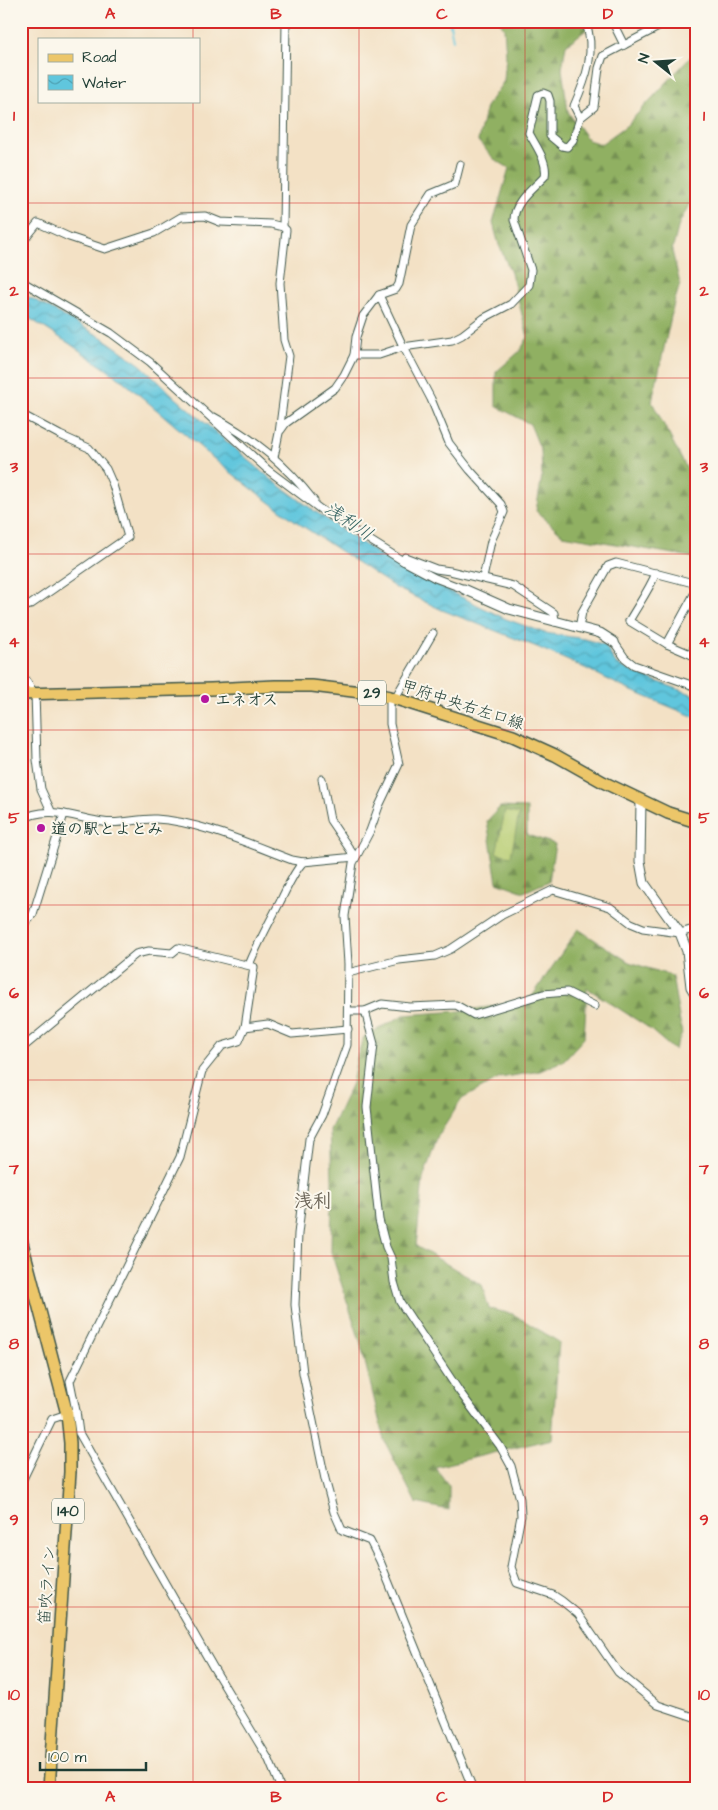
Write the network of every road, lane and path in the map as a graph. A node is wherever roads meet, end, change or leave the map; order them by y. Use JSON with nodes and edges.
{"nodes":[{"id":1,"x":286,"y":21,"type":"edge"},
{"id":2,"x":585,"y":21,"type":"edge"},
{"id":3,"x":612,"y":21,"type":"edge"},
{"id":4,"x":670,"y":21,"type":"edge"},
{"id":5,"x":624,"y":45,"type":"junction"},
{"id":6,"x":580,"y":118,"type":"junction"},
{"id":7,"x":460,"y":164,"type":"dead end"},
{"id":8,"x":283,"y":227,"type":"junction"},
{"id":9,"x":21,"y":244,"type":"edge"},
{"id":10,"x":21,"y":281,"type":"edge"},
{"id":11,"x":378,"y":295,"type":"junction"},
{"id":12,"x":403,"y":347,"type":"junction"},
{"id":13,"x":354,"y":355,"type":"junction"},
{"id":14,"x":204,"y":411,"type":"junction"},
{"id":15,"x":21,"y":414,"type":"edge"},
{"id":16,"x":279,"y":433,"type":"junction"},
{"id":17,"x":274,"y":457,"type":"junction"},
{"id":18,"x":320,"y":509,"type":"junction"},
{"id":19,"x":403,"y":561,"type":"junction"},
{"id":20,"x":656,"y":573,"type":"junction"},
{"id":21,"x":483,"y":578,"type":"junction"},
{"id":22,"x":697,"y":584,"type":"edge"},
{"id":23,"x":464,"y":589,"type":"joint"},
{"id":24,"x":697,"y":589,"type":"edge"},
{"id":25,"x":21,"y":607,"type":"edge"},
{"id":26,"x":556,"y":622,"type":"junction"},
{"id":27,"x":579,"y":628,"type":"junction"},
{"id":28,"x":432,"y":633,"type":"dead end"},
{"id":29,"x":614,"y":642,"type":"joint"},
{"id":30,"x":697,"y":643,"type":"edge"},
{"id":31,"x":667,"y":644,"type":"junction"},
{"id":32,"x":694,"y":656,"type":"edge"},
{"id":33,"x":21,"y":674,"type":"edge"},
{"id":34,"x":697,"y":687,"type":"edge"},
{"id":35,"x":30,"y":693,"type":"edge"},
{"id":36,"x":392,"y":698,"type":"junction"},
{"id":37,"x":322,"y":780,"type":"dead end"},
{"id":38,"x":641,"y":800,"type":"junction"},
{"id":39,"x":51,"y":811,"type":"junction"},
{"id":40,"x":64,"y":814,"type":"junction"},
{"id":41,"x":21,"y":820,"type":"edge"},
{"id":42,"x":697,"y":822,"type":"edge"},
{"id":43,"x":355,"y":858,"type":"junction"},
{"id":44,"x":303,"y":862,"type":"junction"},
{"id":45,"x":21,"y":927,"type":"edge"},
{"id":46,"x":697,"y":928,"type":"edge"},
{"id":47,"x":680,"y":932,"type":"junction"},
{"id":48,"x":249,"y":965,"type":"junction"},
{"id":49,"x":348,"y":973,"type":"junction"},
{"id":50,"x":697,"y":996,"type":"edge"},
{"id":51,"x":595,"y":1006,"type":"dead end"},
{"id":52,"x":348,"y":1011,"type":"junction"},
{"id":53,"x":365,"y":1011,"type":"junction"},
{"id":54,"x":245,"y":1027,"type":"junction"},
{"id":55,"x":348,"y":1029,"type":"junction"},
{"id":56,"x":21,"y":1049,"type":"edge"},
{"id":57,"x":21,"y":1239,"type":"edge"},
{"id":58,"x":71,"y":1413,"type":"junction"},
{"id":59,"x":21,"y":1483,"type":"edge"},
{"id":60,"x":697,"y":1718,"type":"edge"},
{"id":61,"x":49,"y":1789,"type":"edge"},
{"id":62,"x":281,"y":1789,"type":"edge"},
{"id":63,"x":472,"y":1789,"type":"edge"}],
"edges":[{"from":1,"to":8,"type":"street"},
{"from":2,"to":6,"type":"street"},
{"from":3,"to":5,"type":"street"},
{"from":4,"to":5,"type":"street"},
{"from":5,"to":6,"type":"street"},
{"from":6,"to":12,"type":"street"},
{"from":7,"to":11,"type":"street"},
{"from":8,"to":9,"type":"street"},
{"from":8,"to":16,"type":"street"},
{"from":10,"to":14,"type":"street"},
{"from":11,"to":12,"type":"street"},
{"from":11,"to":13,"type":"street"},
{"from":12,"to":13,"type":"street"},
{"from":12,"to":21,"type":"street"},
{"from":13,"to":16,"type":"street"},
{"from":14,"to":17,"type":"street"},
{"from":14,"to":18,"type":"street"},
{"from":15,"to":25,"type":"street"},
{"from":16,"to":17,"type":"street"},
{"from":17,"to":18,"type":"street"},
{"from":18,"to":19,"type":"street"},
{"from":19,"to":21,"type":"street"},
{"from":19,"to":23,"type":"street"},
{"from":20,"to":22,"type":"street"},
{"from":20,"to":27,"type":"street"},
{"from":20,"to":31,"type":"street"},
{"from":21,"to":26,"type":"street"},
{"from":23,"to":26,"type":"street"},
{"from":24,"to":31,"type":"street"},
{"from":26,"to":27,"type":"street"},
{"from":27,"to":29,"type":"street"},
{"from":28,"to":36,"type":"street"},
{"from":29,"to":34,"type":"street"},
{"from":30,"to":32,"type":"street"},
{"from":31,"to":32,"type":"street"},
{"from":33,"to":35,"type":"street"},
{"from":35,"to":36,"type":"main road","name":"甲府中央右左口線","number":"29"},
{"from":35,"to":39,"type":"street"},
{"from":36,"to":38,"type":"main road","name":"甲府中央右左口線","number":"29"},
{"from":36,"to":43,"type":"street"},
{"from":37,"to":43,"type":"street"},
{"from":38,"to":42,"type":"main road","name":"甲府中央右左口線","number":"29"},
{"from":38,"to":47,"type":"street"},
{"from":39,"to":40,"type":"street"},
{"from":39,"to":41,"type":"street"},
{"from":40,"to":44,"type":"street"},
{"from":40,"to":45,"type":"street"},
{"from":43,"to":44,"type":"street"},
{"from":43,"to":49,"type":"street"},
{"from":44,"to":48,"type":"street"},
{"from":46,"to":47,"type":"street"},
{"from":47,"to":49,"type":"street"},
{"from":47,"to":50,"type":"street"},
{"from":48,"to":54,"type":"street"},
{"from":48,"to":56,"type":"street"},
{"from":49,"to":52,"type":"street"},
{"from":51,"to":53,"type":"street"},
{"from":52,"to":53,"type":"street"},
{"from":52,"to":55,"type":"street"},
{"from":53,"to":60,"type":"street"},
{"from":54,"to":55,"type":"street"},
{"from":54,"to":58,"type":"street"},
{"from":55,"to":63,"type":"street"},
{"from":57,"to":58,"type":"main road","name":"笛吹ライン","number":"140"},
{"from":58,"to":59,"type":"street"},
{"from":58,"to":61,"type":"main road","name":"笛吹ライン","number":"140"},
{"from":58,"to":62,"type":"street"}]}
